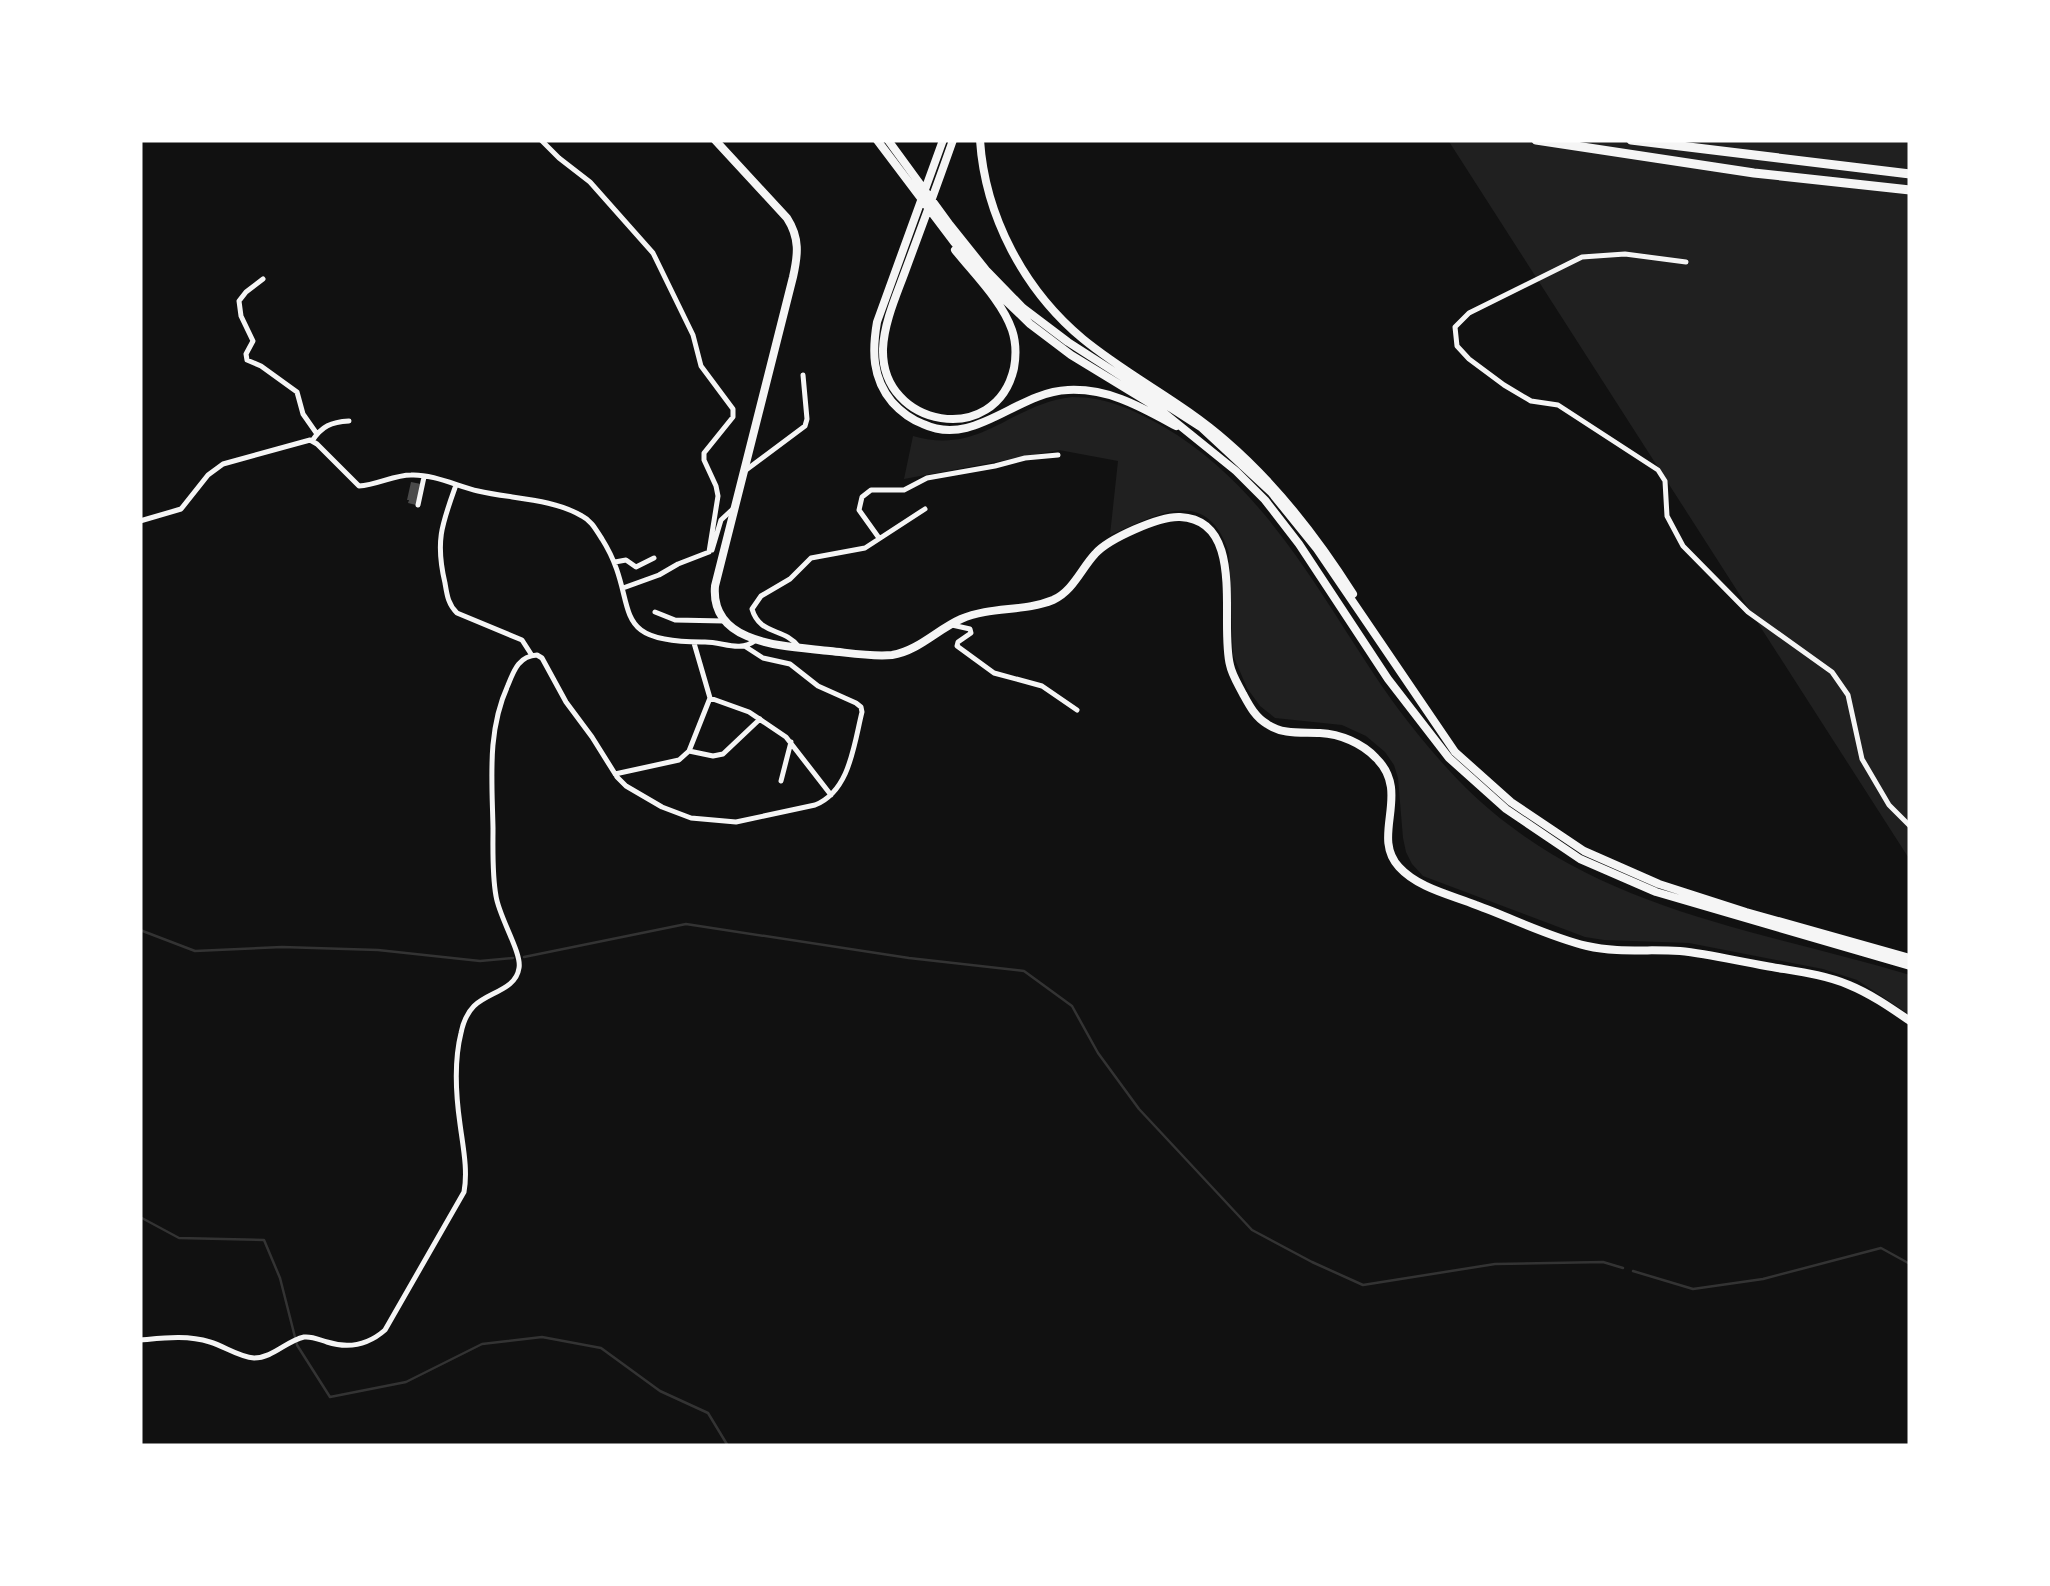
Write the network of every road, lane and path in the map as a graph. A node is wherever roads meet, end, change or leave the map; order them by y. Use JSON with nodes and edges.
{"nodes":[{"id":1,"x":541,"y":140,"type":"edge"},
{"id":2,"x":716,"y":140,"type":"edge"},
{"id":3,"x":877,"y":140,"type":"edge"},
{"id":4,"x":888,"y":140,"type":"edge"},
{"id":5,"x":942,"y":140,"type":"edge"},
{"id":6,"x":953,"y":140,"type":"edge"},
{"id":7,"x":980,"y":140,"type":"edge"},
{"id":8,"x":1536,"y":140,"type":"edge"},
{"id":9,"x":1630,"y":140,"type":"edge"},
{"id":10,"x":1910,"y":174,"type":"edge"},
{"id":11,"x":1910,"y":190,"type":"edge"},
{"id":12,"x":1686,"y":262,"type":"dead end"},
{"id":13,"x":263,"y":279,"type":"dead end"},
{"id":14,"x":803,"y":375,"type":"dead end"},
{"id":15,"x":349,"y":420,"type":"dead end"},
{"id":16,"x":317,"y":434,"type":"junction"},
{"id":17,"x":1198,"y":438,"type":"junction"},
{"id":18,"x":312,"y":441,"type":"junction"},
{"id":19,"x":1058,"y":454,"type":"dead end"},
{"id":20,"x":744,"y":472,"type":"junction"},
{"id":21,"x":424,"y":477,"type":"junction"},
{"id":22,"x":456,"y":485,"type":"junction"},
{"id":23,"x":418,"y":505,"type":"dead end"},
{"id":24,"x":734,"y":508,"type":"junction"},
{"id":25,"x":925,"y":509,"type":"dead end"},
{"id":26,"x":140,"y":520,"type":"edge"},
{"id":27,"x":880,"y":539,"type":"junction"},
{"id":28,"x":709,"y":552,"type":"junction"},
{"id":29,"x":654,"y":558,"type":"dead end"},
{"id":30,"x":615,"y":562,"type":"junction"},
{"id":31,"x":623,"y":588,"type":"junction"},
{"id":32,"x":655,"y":612,"type":"dead end"},
{"id":33,"x":724,"y":621,"type":"junction"},
{"id":34,"x":949,"y":625,"type":"junction"},
{"id":35,"x":756,"y":640,"type":"junction"},
{"id":36,"x":694,"y":643,"type":"junction"},
{"id":37,"x":746,"y":646,"type":"junction"},
{"id":38,"x":798,"y":648,"type":"junction"},
{"id":39,"x":531,"y":654,"type":"junction"},
{"id":40,"x":1413,"y":692,"type":"junction"},
{"id":41,"x":710,"y":698,"type":"junction"},
{"id":42,"x":1076,"y":710,"type":"dead end"},
{"id":43,"x":760,"y":719,"type":"junction"},
{"id":44,"x":791,"y":742,"type":"junction"},
{"id":45,"x":689,"y":752,"type":"junction"},
{"id":46,"x":615,"y":774,"type":"junction"},
{"id":47,"x":781,"y":781,"type":"dead end"},
{"id":48,"x":831,"y":795,"type":"junction"},
{"id":49,"x":1910,"y":826,"type":"edge"},
{"id":50,"x":1910,"y":958,"type":"edge"},
{"id":51,"x":1910,"y":966,"type":"edge"},
{"id":52,"x":1910,"y":1021,"type":"edge"},
{"id":53,"x":140,"y":1340,"type":"edge"}],
"edges":[{"from":1,"to":28,"type":"street"},
{"from":2,"to":20,"type":"main road"},
{"from":3,"to":6,"type":"main road"},
{"from":3,"to":17,"type":"main road"},
{"from":4,"to":40,"type":"main road"},
{"from":5,"to":17,"type":"main road"},
{"from":7,"to":40,"type":"main road"},
{"from":8,"to":11,"type":"highway"},
{"from":9,"to":10,"type":"highway"},
{"from":12,"to":49,"type":"street"},
{"from":13,"to":16,"type":"street"},
{"from":14,"to":20,"type":"street"},
{"from":15,"to":16,"type":"street"},
{"from":16,"to":18,"type":"street"},
{"from":17,"to":51,"type":"main road"},
{"from":18,"to":21,"type":"street"},
{"from":18,"to":26,"type":"street"},
{"from":19,"to":27,"type":"street"},
{"from":20,"to":24,"type":"main road"},
{"from":21,"to":22,"type":"street"},
{"from":21,"to":23,"type":"street"},
{"from":22,"to":30,"type":"street"},
{"from":22,"to":39,"type":"street"},
{"from":24,"to":28,"type":"street"},
{"from":24,"to":33,"type":"main road"},
{"from":25,"to":27,"type":"street"},
{"from":27,"to":38,"type":"street"},
{"from":28,"to":31,"type":"street"},
{"from":29,"to":30,"type":"street"},
{"from":30,"to":31,"type":"street"},
{"from":31,"to":36,"type":"street"},
{"from":32,"to":33,"type":"street"},
{"from":33,"to":35,"type":"main road"},
{"from":34,"to":38,"type":"main road"},
{"from":34,"to":42,"type":"street"},
{"from":34,"to":52,"type":"main road"},
{"from":35,"to":37,"type":"street"},
{"from":35,"to":38,"type":"main road"},
{"from":36,"to":37,"type":"street"},
{"from":36,"to":41,"type":"street"},
{"from":37,"to":48,"type":"street"},
{"from":39,"to":46,"type":"street"},
{"from":39,"to":53,"type":"street"},
{"from":40,"to":50,"type":"main road"},
{"from":41,"to":43,"type":"street"},
{"from":41,"to":45,"type":"street"},
{"from":43,"to":44,"type":"street"},
{"from":43,"to":45,"type":"street"},
{"from":44,"to":47,"type":"street"},
{"from":44,"to":48,"type":"street"},
{"from":45,"to":46,"type":"street"},
{"from":46,"to":48,"type":"street"}]}
